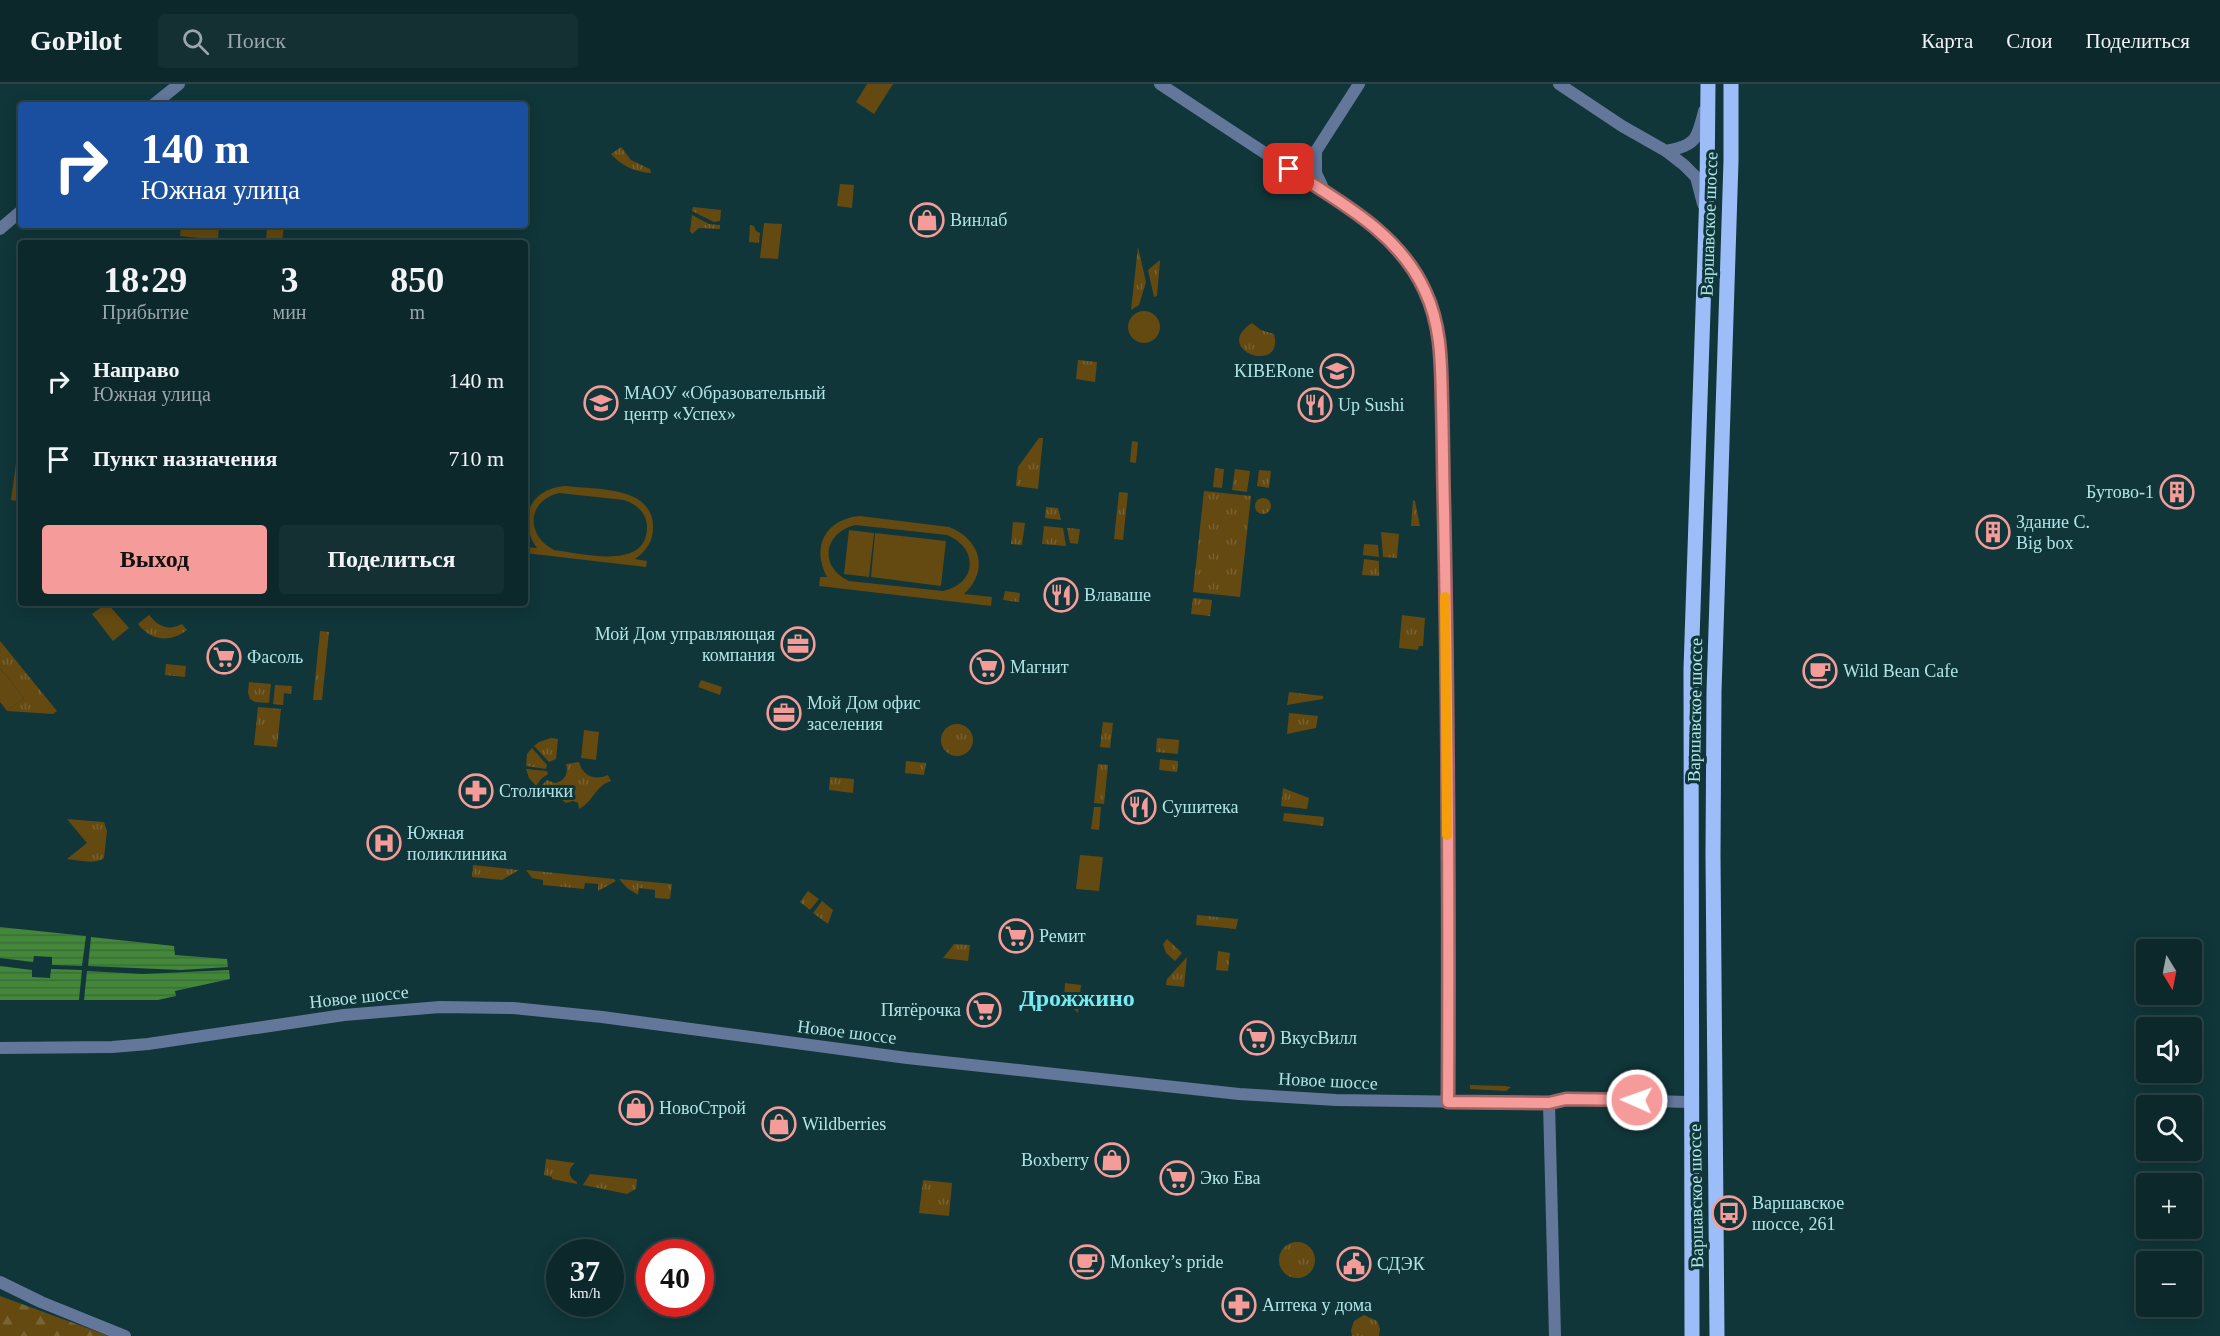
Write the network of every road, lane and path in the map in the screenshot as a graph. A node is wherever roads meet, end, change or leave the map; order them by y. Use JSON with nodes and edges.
{"nodes":[{"id":1,"x":179,"y":84,"type":"edge"},
{"id":2,"x":1160,"y":84,"type":"edge"},
{"id":3,"x":1359,"y":84,"type":"edge"},
{"id":4,"x":1559,"y":84,"type":"edge"},
{"id":5,"x":1731,"y":84,"type":"edge"},
{"id":6,"x":1708,"y":90,"type":"edge"},
{"id":7,"x":157,"y":102,"type":"edge"},
{"id":8,"x":1317,"y":150,"type":"junction"},
{"id":9,"x":1666,"y":151,"type":"junction"},
{"id":10,"x":1278,"y":161,"type":"junction"},
{"id":11,"x":1300,"y":176,"type":"junction"},
{"id":12,"x":1326,"y":194,"type":"junction"},
{"id":13,"x":1706,"y":211,"type":"junction"},
{"id":14,"x":18,"y":214,"type":"edge"},
{"id":15,"x":0,"y":228,"type":"edge"},
{"id":16,"x":0,"y":1048,"type":"edge"},
{"id":17,"x":1448,"y":1102,"type":"junction"},
{"id":18,"x":1690,"y":1102,"type":"junction"},
{"id":19,"x":1549,"y":1103,"type":"junction"},
{"id":20,"x":0,"y":1282,"type":"edge"},
{"id":21,"x":125,"y":1336,"type":"edge"},
{"id":22,"x":1555,"y":1336,"type":"edge"},
{"id":23,"x":1692,"y":1336,"type":"edge"},
{"id":24,"x":1717,"y":1336,"type":"edge"}],
"edges":[{"from":1,"to":7,"type":"street"},
{"from":2,"to":10,"type":"street"},
{"from":3,"to":8,"type":"street"},
{"from":4,"to":9,"type":"street"},
{"from":5,"to":24,"type":"main road","name":"Варшавское шоссе"},
{"from":6,"to":9,"type":"street"},
{"from":6,"to":13,"type":"main road","name":"Варшавское шоссе"},
{"from":8,"to":10,"type":"street"},
{"from":8,"to":11,"type":"street"},
{"from":8,"to":12,"type":"street"},
{"from":9,"to":13,"type":"street"},
{"from":10,"to":11,"type":"street"},
{"from":11,"to":12,"type":"street"},
{"from":12,"to":17,"type":"street"},
{"from":13,"to":18,"type":"main road","name":"Варшавское шоссе"},
{"from":14,"to":15,"type":"street"},
{"from":16,"to":17,"type":"street","name":"Новое шоссе"},
{"from":17,"to":19,"type":"street","name":"Новое шоссе"},
{"from":18,"to":19,"type":"street","name":"Новое шоссе"},
{"from":18,"to":23,"type":"main road","name":"Варшавское шоссе"},
{"from":19,"to":22,"type":"street"},
{"from":20,"to":21,"type":"street"}]}
